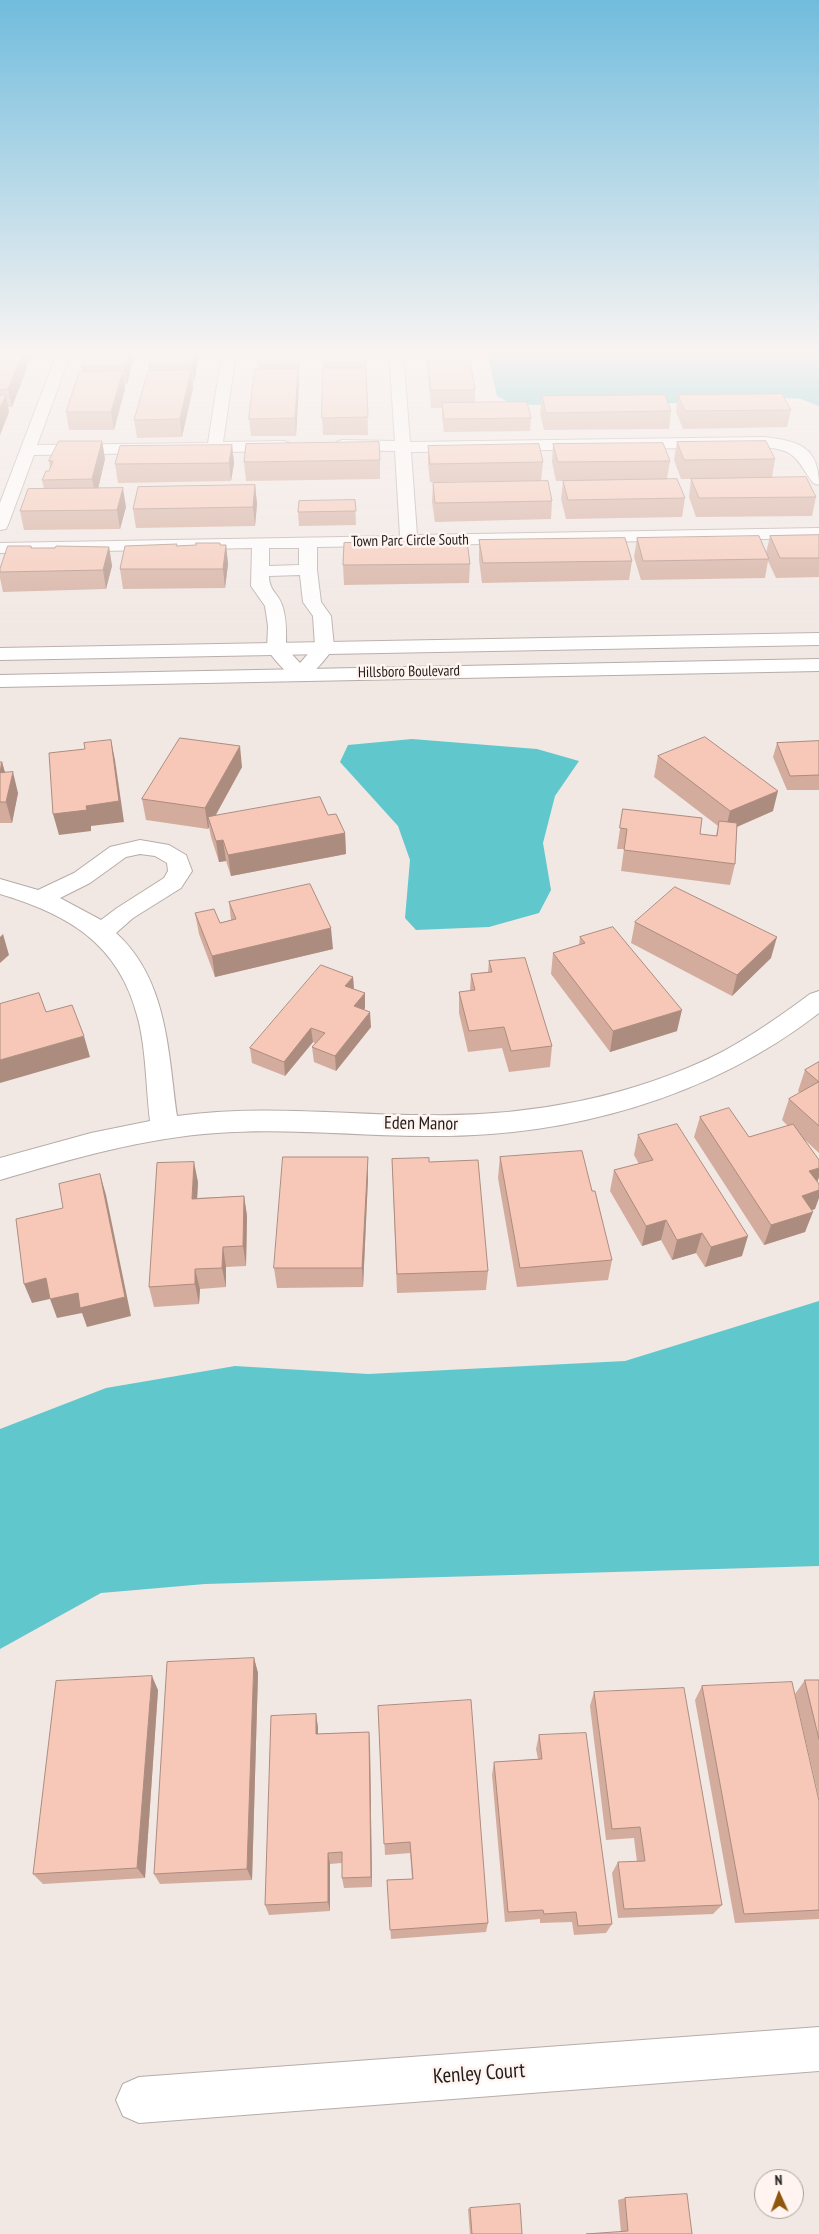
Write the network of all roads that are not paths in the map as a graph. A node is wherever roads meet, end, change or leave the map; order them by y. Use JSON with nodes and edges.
{"nodes":[{"id":1,"x":25,"y":457,"type":"edge"},
{"id":2,"x":403,"y":457,"type":"edge"},
{"id":3,"x":806,"y":457,"type":"edge"},
{"id":4,"x":819,"y":480,"type":"edge"},
{"id":5,"x":0,"y":525,"type":"edge"},
{"id":6,"x":819,"y":534,"type":"edge"},
{"id":7,"x":409,"y":541,"type":"junction"},
{"id":8,"x":261,"y":544,"type":"junction"},
{"id":9,"x":308,"y":544,"type":"junction"},
{"id":10,"x":0,"y":548,"type":"edge"},
{"id":11,"x":308,"y":570,"type":"junction"},
{"id":12,"x":260,"y":571,"type":"junction"},
{"id":13,"x":819,"y":639,"type":"edge"},
{"id":14,"x":325,"y":648,"type":"junction"},
{"id":15,"x":276,"y":649,"type":"junction"},
{"id":16,"x":0,"y":654,"type":"edge"},
{"id":17,"x":819,"y":665,"type":"edge"},
{"id":18,"x":300,"y":674,"type":"junction"},
{"id":19,"x":0,"y":681,"type":"edge"},
{"id":20,"x":0,"y":886,"type":"edge"},
{"id":21,"x":41,"y":898,"type":"junction"},
{"id":22,"x":102,"y":932,"type":"junction"},
{"id":23,"x":819,"y":1000,"type":"edge"},
{"id":24,"x":164,"y":1127,"type":"junction"},
{"id":25,"x":0,"y":1169,"type":"edge"},
{"id":26,"x":818,"y":2053,"type":"edge"},
{"id":27,"x":140,"y":2100,"type":"dead end"}],
"edges":[{"from":1,"to":5,"type":"street"},
{"from":2,"to":7,"type":"street"},
{"from":3,"to":4,"type":"street"},
{"from":6,"to":7,"type":"street","name":"Town Parc Circle South"},
{"from":7,"to":9,"type":"street","name":"Town Parc Circle South"},
{"from":8,"to":9,"type":"street","name":"Town Parc Circle South"},
{"from":8,"to":10,"type":"street","name":"Town Parc Circle South"},
{"from":8,"to":12,"type":"street"},
{"from":9,"to":11,"type":"street"},
{"from":11,"to":12,"type":"street"},
{"from":11,"to":14,"type":"street"},
{"from":12,"to":15,"type":"street"},
{"from":13,"to":14,"type":"street","name":"Hillsboro Boulevard"},
{"from":14,"to":15,"type":"street","name":"Hillsboro Boulevard"},
{"from":14,"to":18,"type":"street"},
{"from":15,"to":16,"type":"street","name":"Hillsboro Boulevard"},
{"from":15,"to":18,"type":"street"},
{"from":17,"to":18,"type":"street","name":"Hillsboro Boulevard"},
{"from":18,"to":19,"type":"street","name":"Hillsboro Boulevard"},
{"from":20,"to":21,"type":"street"},
{"from":21,"to":22,"type":"street"},
{"from":21,"to":22,"type":"street"},
{"from":22,"to":24,"type":"street"},
{"from":23,"to":24,"type":"street","name":"Eden Manor"},
{"from":24,"to":25,"type":"street","name":"Eden Manor"},
{"from":26,"to":27,"type":"street","name":"Kenley Court"}]}
